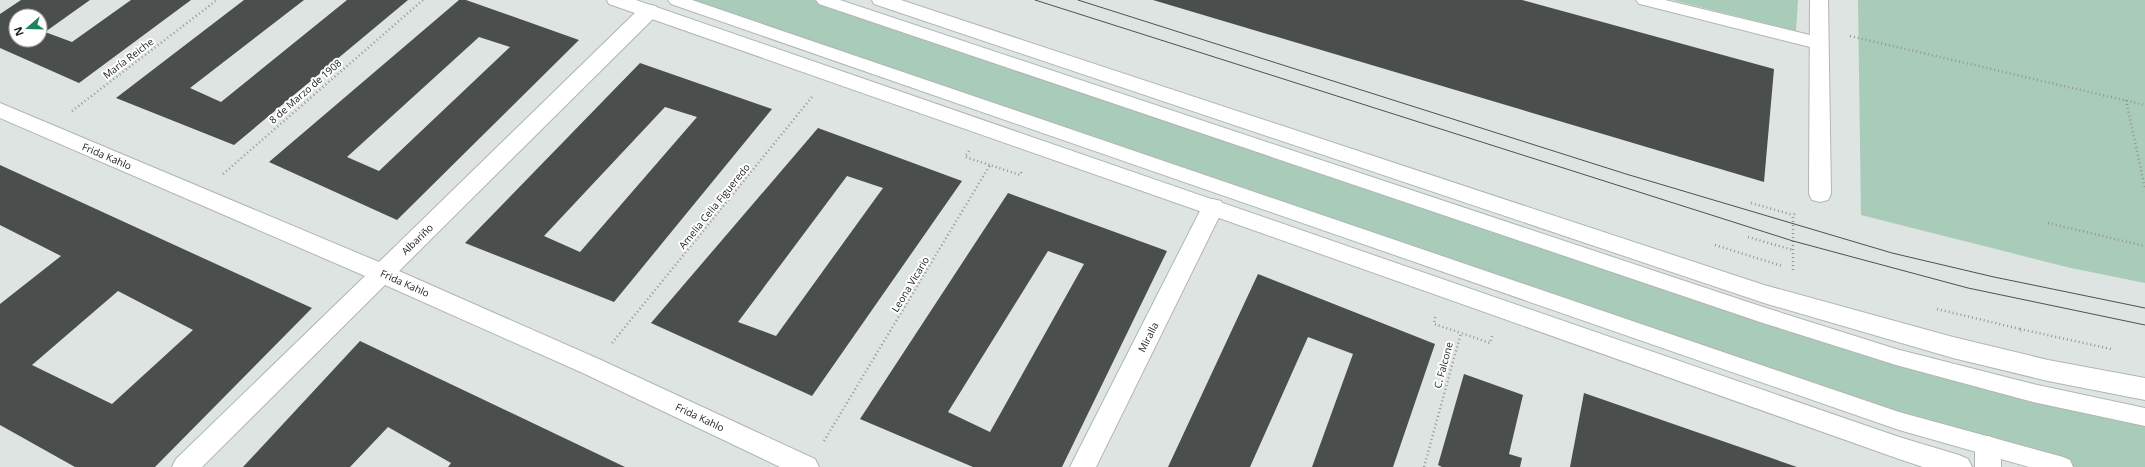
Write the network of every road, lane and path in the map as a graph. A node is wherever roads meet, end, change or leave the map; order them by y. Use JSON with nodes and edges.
{"nodes":[{"id":1,"x":218,"y":0,"type":"edge"},
{"id":2,"x":423,"y":0,"type":"edge"},
{"id":3,"x":616,"y":0,"type":"edge"},
{"id":4,"x":676,"y":0,"type":"edge"},
{"id":5,"x":824,"y":0,"type":"edge"},
{"id":6,"x":881,"y":0,"type":"edge"},
{"id":7,"x":1644,"y":0,"type":"edge"},
{"id":8,"x":1818,"y":0,"type":"edge"},
{"id":9,"x":649,"y":12,"type":"junction"},
{"id":10,"x":1818,"y":36,"type":"junction"},
{"id":11,"x":854,"y":83,"type":"junction"},
{"id":12,"x":2126,"y":100,"type":"junction"},
{"id":13,"x":2145,"y":105,"type":"edge"},
{"id":14,"x":0,"y":110,"type":"edge"},
{"id":15,"x":48,"y":130,"type":"junction"},
{"id":16,"x":1037,"y":146,"type":"junction"},
{"id":17,"x":2145,"y":189,"type":"edge"},
{"id":18,"x":1820,"y":194,"type":"joint"},
{"id":19,"x":198,"y":195,"type":"junction"},
{"id":20,"x":1751,"y":203,"type":"dead end"},
{"id":21,"x":1213,"y":207,"type":"junction"},
{"id":22,"x":1793,"y":215,"type":"junction"},
{"id":23,"x":2048,"y":223,"type":"dead end"},
{"id":24,"x":1748,"y":237,"type":"dead end"},
{"id":25,"x":2145,"y":246,"type":"edge"},
{"id":26,"x":382,"y":273,"type":"junction"},
{"id":27,"x":1499,"y":308,"type":"junction"},
{"id":28,"x":2020,"y":328,"type":"dead end"},
{"id":29,"x":2112,"y":349,"type":"dead end"},
{"id":30,"x":593,"y":367,"type":"junction"},
{"id":31,"x":2145,"y":389,"type":"edge"},
{"id":32,"x":2145,"y":417,"type":"edge"},
{"id":33,"x":821,"y":447,"type":"dead end"},
{"id":34,"x":1988,"y":457,"type":"edge"},
{"id":35,"x":185,"y":467,"type":"edge"},
{"id":36,"x":806,"y":467,"type":"edge"},
{"id":37,"x":1083,"y":467,"type":"edge"},
{"id":38,"x":1424,"y":467,"type":"edge"},
{"id":39,"x":1959,"y":467,"type":"edge"},
{"id":40,"x":2063,"y":467,"type":"edge"}],
"edges":[{"from":1,"to":15,"type":"path","name":"María Reiche"},
{"from":2,"to":19,"type":"path","name":"8 de Marzo de 1908"},
{"from":3,"to":9,"type":"main road"},
{"from":4,"to":34,"type":"lane"},
{"from":5,"to":32,"type":"lane"},
{"from":6,"to":31,"type":"main road"},
{"from":7,"to":10,"type":"lane"},
{"from":8,"to":10,"type":"main road"},
{"from":9,"to":11,"type":"main road"},
{"from":9,"to":26,"type":"main road","name":"Albariño"},
{"from":10,"to":12,"type":"path"},
{"from":10,"to":18,"type":"main road"},
{"from":11,"to":16,"type":"main road"},
{"from":11,"to":30,"type":"path","name":"Amelia Celia Figueredo"},
{"from":12,"to":13,"type":"path"},
{"from":12,"to":17,"type":"path"},
{"from":14,"to":15,"type":"main road","name":"Frida Kahlo"},
{"from":15,"to":19,"type":"main road","name":"Frida Kahlo"},
{"from":16,"to":21,"type":"main road"},
{"from":16,"to":33,"type":"path","name":"Leona Vicario"},
{"from":18,"to":22,"type":"path"},
{"from":19,"to":26,"type":"main road","name":"Frida Kahlo"},
{"from":20,"to":22,"type":"path"},
{"from":21,"to":27,"type":"main road"},
{"from":21,"to":37,"type":"main road","name":"Miralla"},
{"from":22,"to":24,"type":"path"},
{"from":23,"to":25,"type":"path"},
{"from":26,"to":30,"type":"main road","name":"Frida Kahlo"},
{"from":26,"to":35,"type":"main road","name":"Albariño"},
{"from":27,"to":38,"type":"path","name":"C. Falcone"},
{"from":27,"to":39,"type":"main road"},
{"from":28,"to":29,"type":"path"},
{"from":30,"to":36,"type":"main road","name":"Frida Kahlo"},
{"from":34,"to":40,"type":"lane"}]}
